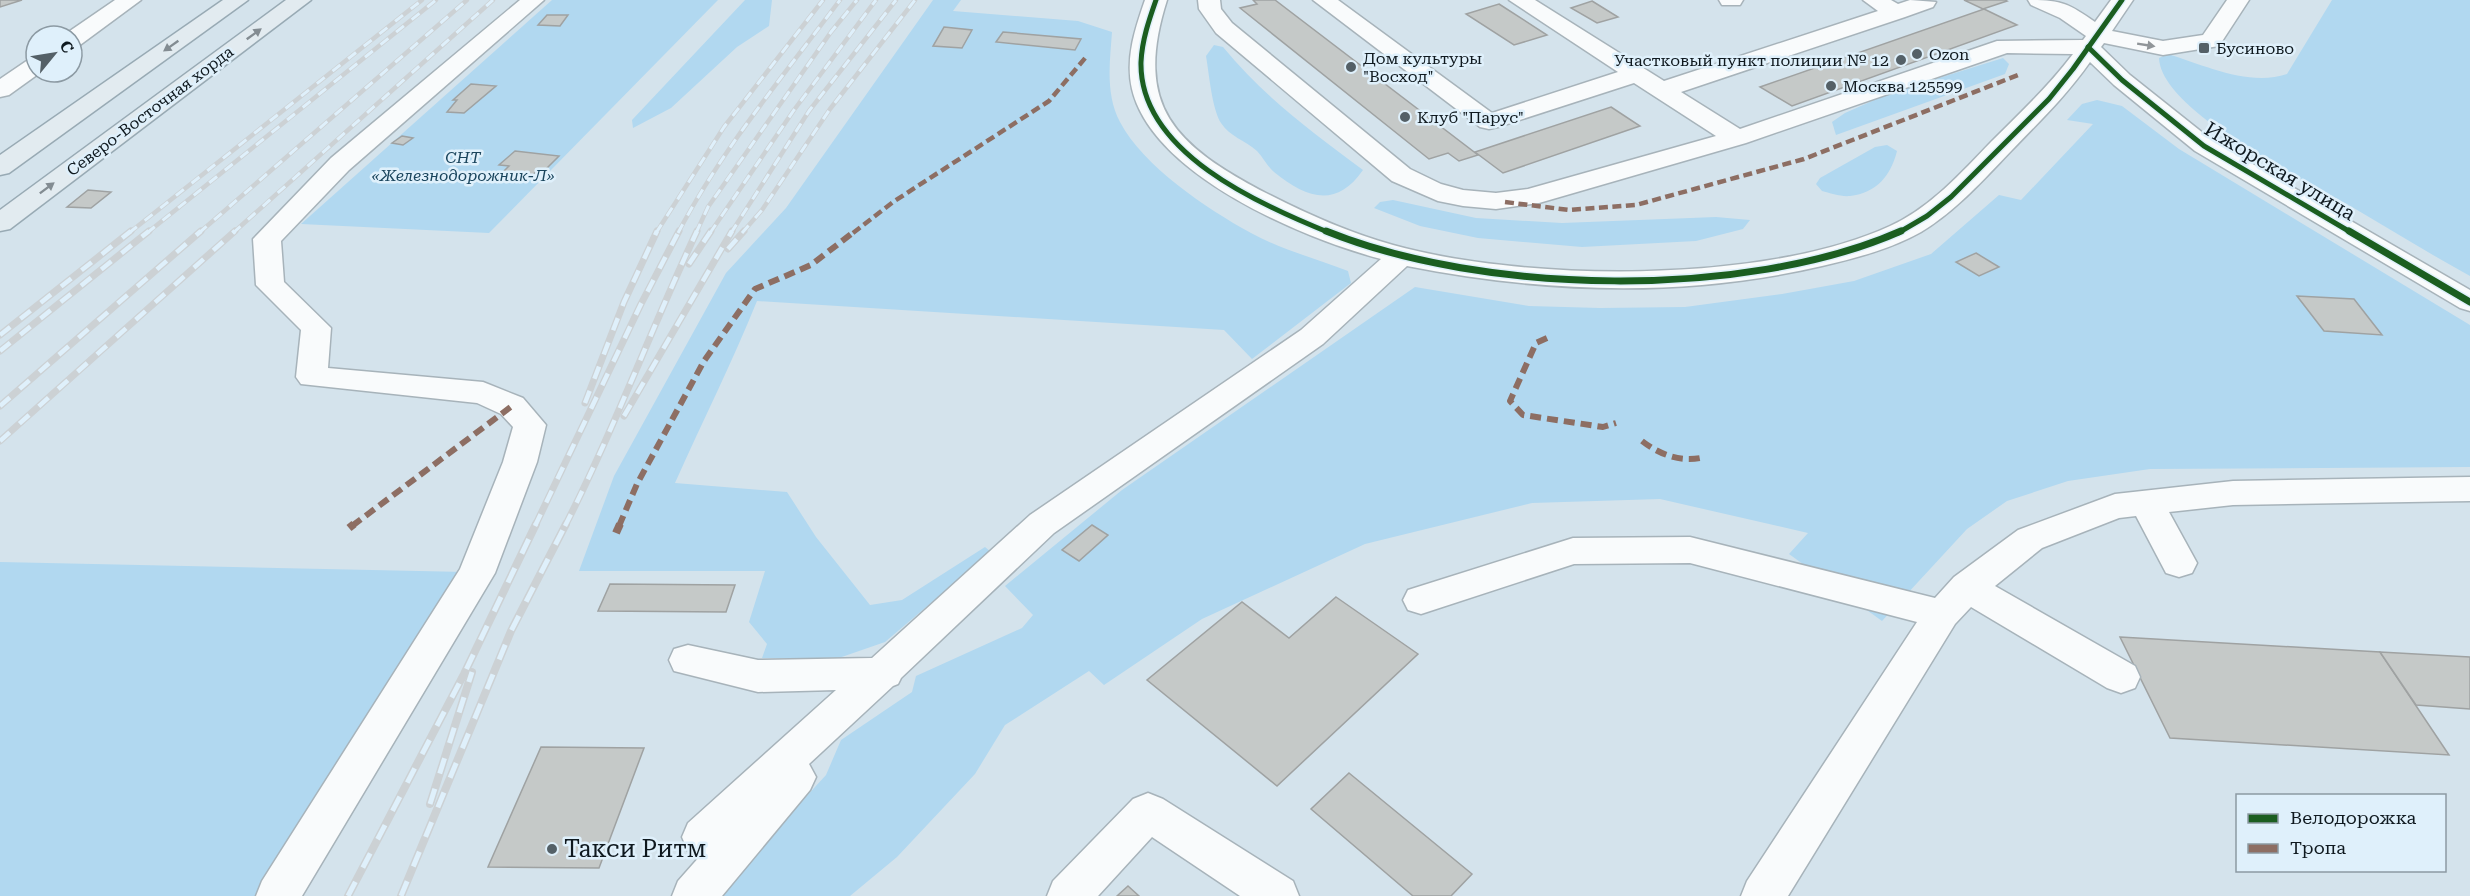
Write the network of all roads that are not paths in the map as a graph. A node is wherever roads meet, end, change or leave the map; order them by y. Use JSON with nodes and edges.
{"nodes":[{"id":1,"x":130,"y":0,"type":"edge"},
{"id":2,"x":237,"y":0,"type":"edge"},
{"id":3,"x":300,"y":0,"type":"edge"},
{"id":4,"x":533,"y":0,"type":"edge"},
{"id":5,"x":1156,"y":0,"type":"edge"},
{"id":6,"x":1209,"y":0,"type":"edge"},
{"id":7,"x":1324,"y":0,"type":"edge"},
{"id":8,"x":1520,"y":0,"type":"edge"},
{"id":9,"x":1874,"y":0,"type":"edge"},
{"id":10,"x":2039,"y":0,"type":"edge"},
{"id":11,"x":2122,"y":0,"type":"edge"},
{"id":12,"x":2238,"y":0,"type":"edge"},
{"id":13,"x":1925,"y":2,"type":"dead end"},
{"id":14,"x":1897,"y":12,"type":"junction"},
{"id":15,"x":84,"y":32,"type":"edge"},
{"id":16,"x":2093,"y":40,"type":"junction"},
{"id":17,"x":19,"y":71,"type":"edge"},
{"id":18,"x":1637,"y":74,"type":"junction"},
{"id":19,"x":1689,"y":81,"type":"junction"},
{"id":20,"x":0,"y":90,"type":"edge"},
{"id":21,"x":1662,"y":90,"type":"junction"},
{"id":22,"x":1765,"y":128,"type":"junction"},
{"id":23,"x":1737,"y":138,"type":"junction"},
{"id":24,"x":0,"y":167,"type":"edge"},
{"id":25,"x":0,"y":223,"type":"edge"},
{"id":26,"x":1401,"y":256,"type":"junction"},
{"id":27,"x":2470,"y":302,"type":"edge"},
{"id":28,"x":2470,"y":489,"type":"edge"},
{"id":29,"x":2146,"y":503,"type":"junction"},
{"id":30,"x":2179,"y":563,"type":"dead end"},
{"id":31,"x":1967,"y":587,"type":"junction"},
{"id":32,"x":1421,"y":600,"type":"dead end"},
{"id":33,"x":1942,"y":614,"type":"junction"},
{"id":34,"x":688,"y":660,"type":"dead end"},
{"id":35,"x":884,"y":673,"type":"junction"},
{"id":36,"x":2121,"y":677,"type":"dead end"},
{"id":37,"x":703,"y":837,"type":"dead end"},
{"id":38,"x":278,"y":896,"type":"edge"},
{"id":39,"x":694,"y":896,"type":"edge"},
{"id":40,"x":1069,"y":896,"type":"edge"},
{"id":41,"x":1277,"y":896,"type":"edge"},
{"id":42,"x":1763,"y":896,"type":"edge"}],
"edges":[{"from":1,"to":15,"type":"street"},
{"from":2,"to":24,"type":"main road","name":"Северо-Восточная хорда","one_way":true},
{"from":25,"to":3,"type":"main road","name":"Северо-Восточная хорда","one_way":true},
{"from":4,"to":38,"type":"street"},
{"from":5,"to":26,"type":"street"},
{"from":6,"to":23,"type":"street"},
{"from":7,"to":18,"type":"street"},
{"from":8,"to":18,"type":"street"},
{"from":9,"to":14,"type":"street"},
{"from":10,"to":16,"type":"street"},
{"from":11,"to":16,"type":"street"},
{"from":16,"to":12,"type":"street","one_way":true},
{"from":13,"to":14,"type":"street"},
{"from":14,"to":19,"type":"street"},
{"from":16,"to":22,"type":"street"},
{"from":16,"to":26,"type":"street"},
{"from":16,"to":27,"type":"street","name":"Ижорская улица"},
{"from":17,"to":20,"type":"street"},
{"from":18,"to":21,"type":"street"},
{"from":19,"to":21,"type":"street"},
{"from":19,"to":22,"type":"street"},
{"from":21,"to":23,"type":"street"},
{"from":22,"to":23,"type":"street"},
{"from":26,"to":35,"type":"street"},
{"from":28,"to":29,"type":"street"},
{"from":29,"to":30,"type":"street"},
{"from":29,"to":31,"type":"street"},
{"from":31,"to":33,"type":"street"},
{"from":31,"to":36,"type":"street"},
{"from":32,"to":33,"type":"street"},
{"from":33,"to":42,"type":"street"},
{"from":34,"to":35,"type":"street"},
{"from":35,"to":37,"type":"street"},
{"from":35,"to":39,"type":"street"},
{"from":40,"to":41,"type":"street"}]}
